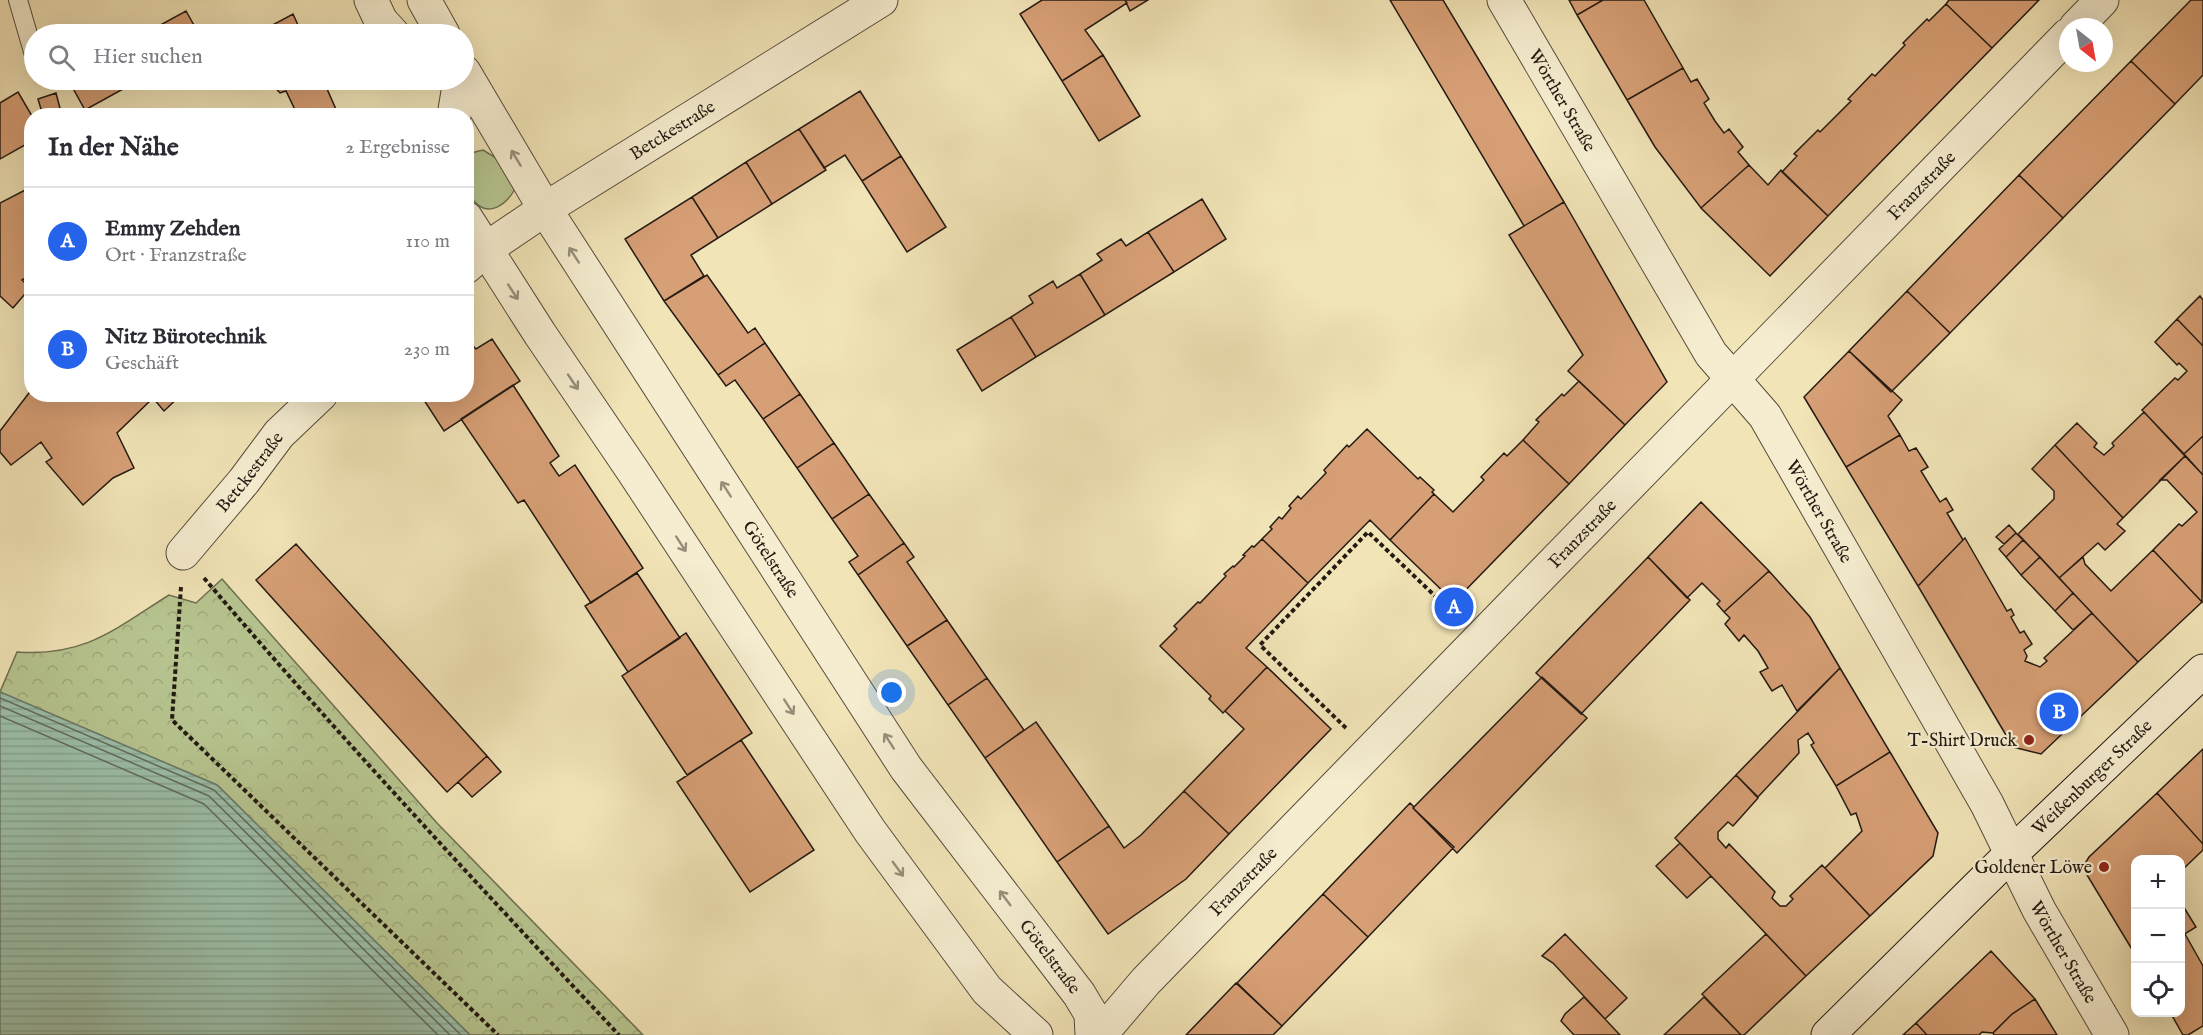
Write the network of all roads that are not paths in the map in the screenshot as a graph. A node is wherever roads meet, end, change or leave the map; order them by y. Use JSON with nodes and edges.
{"nodes":[{"id":1,"x":18,"y":0,"type":"edge"},
{"id":2,"x":371,"y":0,"type":"edge"},
{"id":3,"x":424,"y":0,"type":"edge"},
{"id":4,"x":881,"y":0,"type":"edge"},
{"id":5,"x":1504,"y":0,"type":"edge"},
{"id":6,"x":2102,"y":0,"type":"edge"},
{"id":7,"x":2085,"y":18,"type":"edge"},
{"id":8,"x":25,"y":24,"type":"edge"},
{"id":9,"x":384,"y":24,"type":"edge"},
{"id":10,"x":437,"y":24,"type":"edge"},
{"id":11,"x":2059,"y":44,"type":"edge"},
{"id":12,"x":474,"y":89,"type":"edge"},
{"id":13,"x":458,"y":90,"type":"edge"},
{"id":14,"x":455,"y":108,"type":"edge"},
{"id":15,"x":545,"y":209,"type":"junction"},
{"id":16,"x":476,"y":258,"type":"edge"},
{"id":17,"x":1733,"y":380,"type":"junction"},
{"id":18,"x":313,"y":402,"type":"edge"},
{"id":19,"x":183,"y":554,"type":"road end"},
{"id":20,"x":2203,"y":671,"type":"edge"},
{"id":21,"x":2011,"y":854,"type":"junction"},
{"id":22,"x":1036,"y":1035,"type":"edge"},
{"id":23,"x":1092,"y":1035,"type":"edge"},
{"id":24,"x":1100,"y":1035,"type":"edge"},
{"id":25,"x":1828,"y":1035,"type":"edge"},
{"id":26,"x":2112,"y":1035,"type":"edge"}],
"edges":[{"from":1,"to":8,"type":"lane"},
{"from":2,"to":9,"type":"street"},
{"from":3,"to":10,"type":"street"},
{"from":4,"to":15,"type":"street","name":"Betckestraße"},
{"from":5,"to":17,"type":"street","name":"Wörther Straße"},
{"from":6,"to":7,"type":"street"},
{"from":11,"to":17,"type":"street","name":"Franzstraße"},
{"from":15,"to":12,"type":"street","name":"Götelstraße","one_way":true},
{"from":13,"to":14,"type":"street"},
{"from":15,"to":16,"type":"street","name":"Betckestraße"},
{"from":23,"to":15,"type":"street","name":"Götelstraße","one_way":true},
{"from":16,"to":22,"type":"street","one_way":true},
{"from":17,"to":21,"type":"street","name":"Wörther Straße"},
{"from":17,"to":24,"type":"street","name":"Franzstraße"},
{"from":18,"to":19,"type":"street","name":"Betckestraße"},
{"from":20,"to":21,"type":"street","name":"Weißenburger Straße"},
{"from":21,"to":25,"type":"street","name":"Weißenburger Straße"},
{"from":21,"to":26,"type":"street","name":"Wörther Straße"}]}
